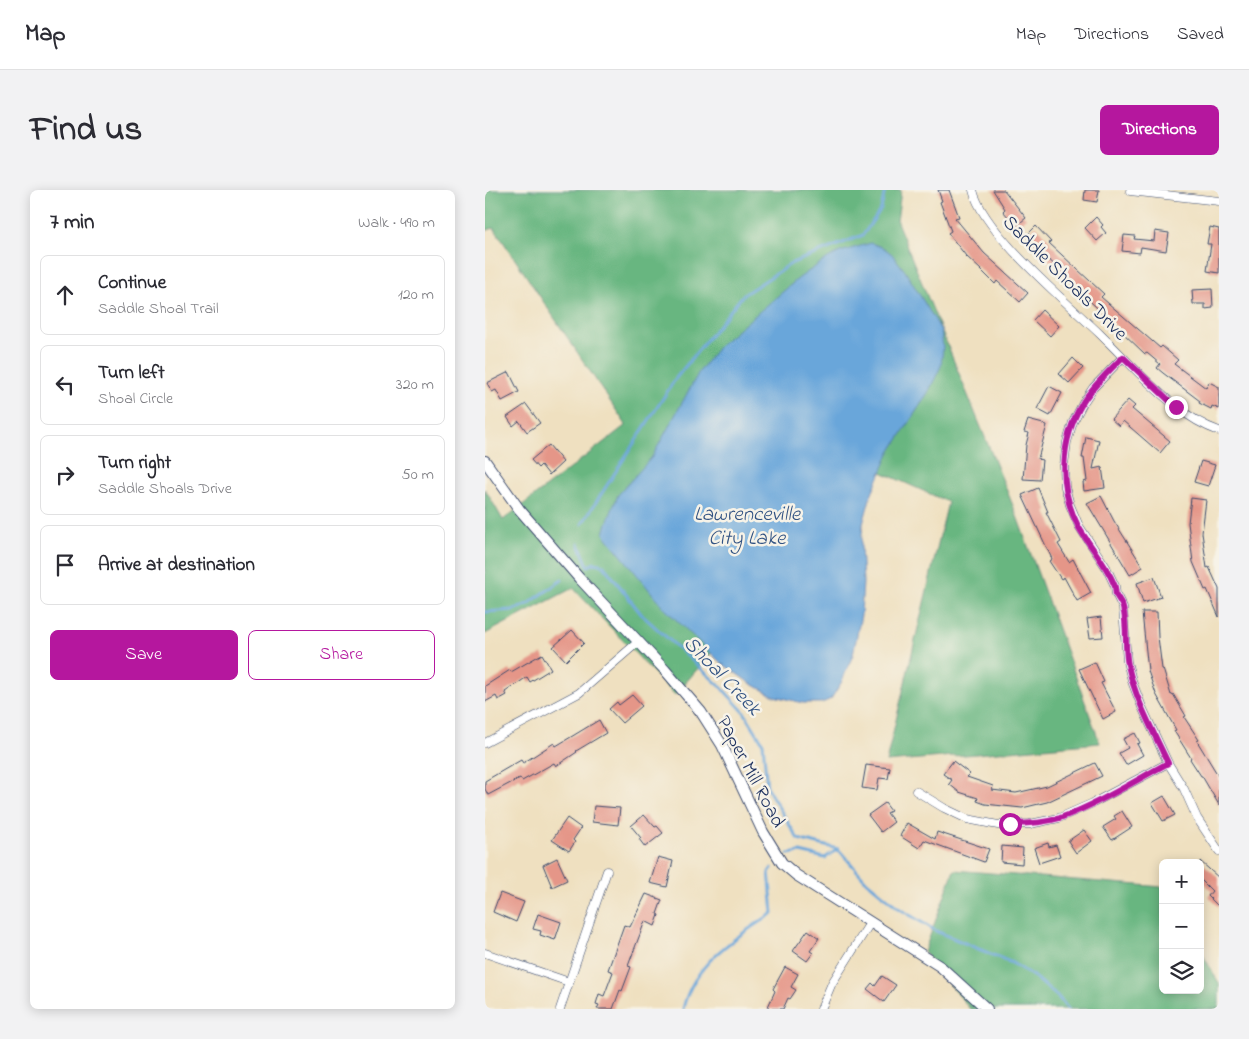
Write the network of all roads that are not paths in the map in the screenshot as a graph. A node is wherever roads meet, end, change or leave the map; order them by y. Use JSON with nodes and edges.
{"nodes":[{"id":1,"x":973,"y":190,"type":"edge"},
{"id":2,"x":1130,"y":191,"type":"edge"},
{"id":3,"x":1219,"y":202,"type":"edge"},
{"id":4,"x":1123,"y":357,"type":"junction"},
{"id":5,"x":1219,"y":431,"type":"edge"},
{"id":6,"x":485,"y":461,"type":"edge"},
{"id":7,"x":638,"y":642,"type":"junction"},
{"id":8,"x":485,"y":743,"type":"edge"},
{"id":9,"x":1168,"y":763,"type":"junction"},
{"id":10,"x":916,"y":791,"type":"dead end"},
{"id":11,"x":1219,"y":851,"type":"edge"},
{"id":12,"x":607,"y":871,"type":"dead end"},
{"id":13,"x":870,"y":923,"type":"junction"},
{"id":14,"x":485,"y":953,"type":"edge"},
{"id":15,"x":569,"y":982,"type":"junction"},
{"id":16,"x":560,"y":1009,"type":"edge"},
{"id":17,"x":821,"y":1009,"type":"edge"},
{"id":18,"x":987,"y":1009,"type":"edge"}],
"edges":[{"from":1,"to":4,"type":"street","name":"Saddle Shoals Drive"},
{"from":2,"to":3,"type":"street"},
{"from":4,"to":5,"type":"street","name":"Saddle Shoals Drive"},
{"from":4,"to":9,"type":"street"},
{"from":6,"to":7,"type":"street","name":"Paper Mill Road"},
{"from":7,"to":8,"type":"street"},
{"from":7,"to":13,"type":"street","name":"Paper Mill Road"},
{"from":9,"to":10,"type":"street"},
{"from":9,"to":11,"type":"street"},
{"from":12,"to":15,"type":"street"},
{"from":13,"to":17,"type":"street"},
{"from":13,"to":18,"type":"street","name":"Paper Mill Road"},
{"from":14,"to":15,"type":"street"},
{"from":15,"to":16,"type":"street"}]}
